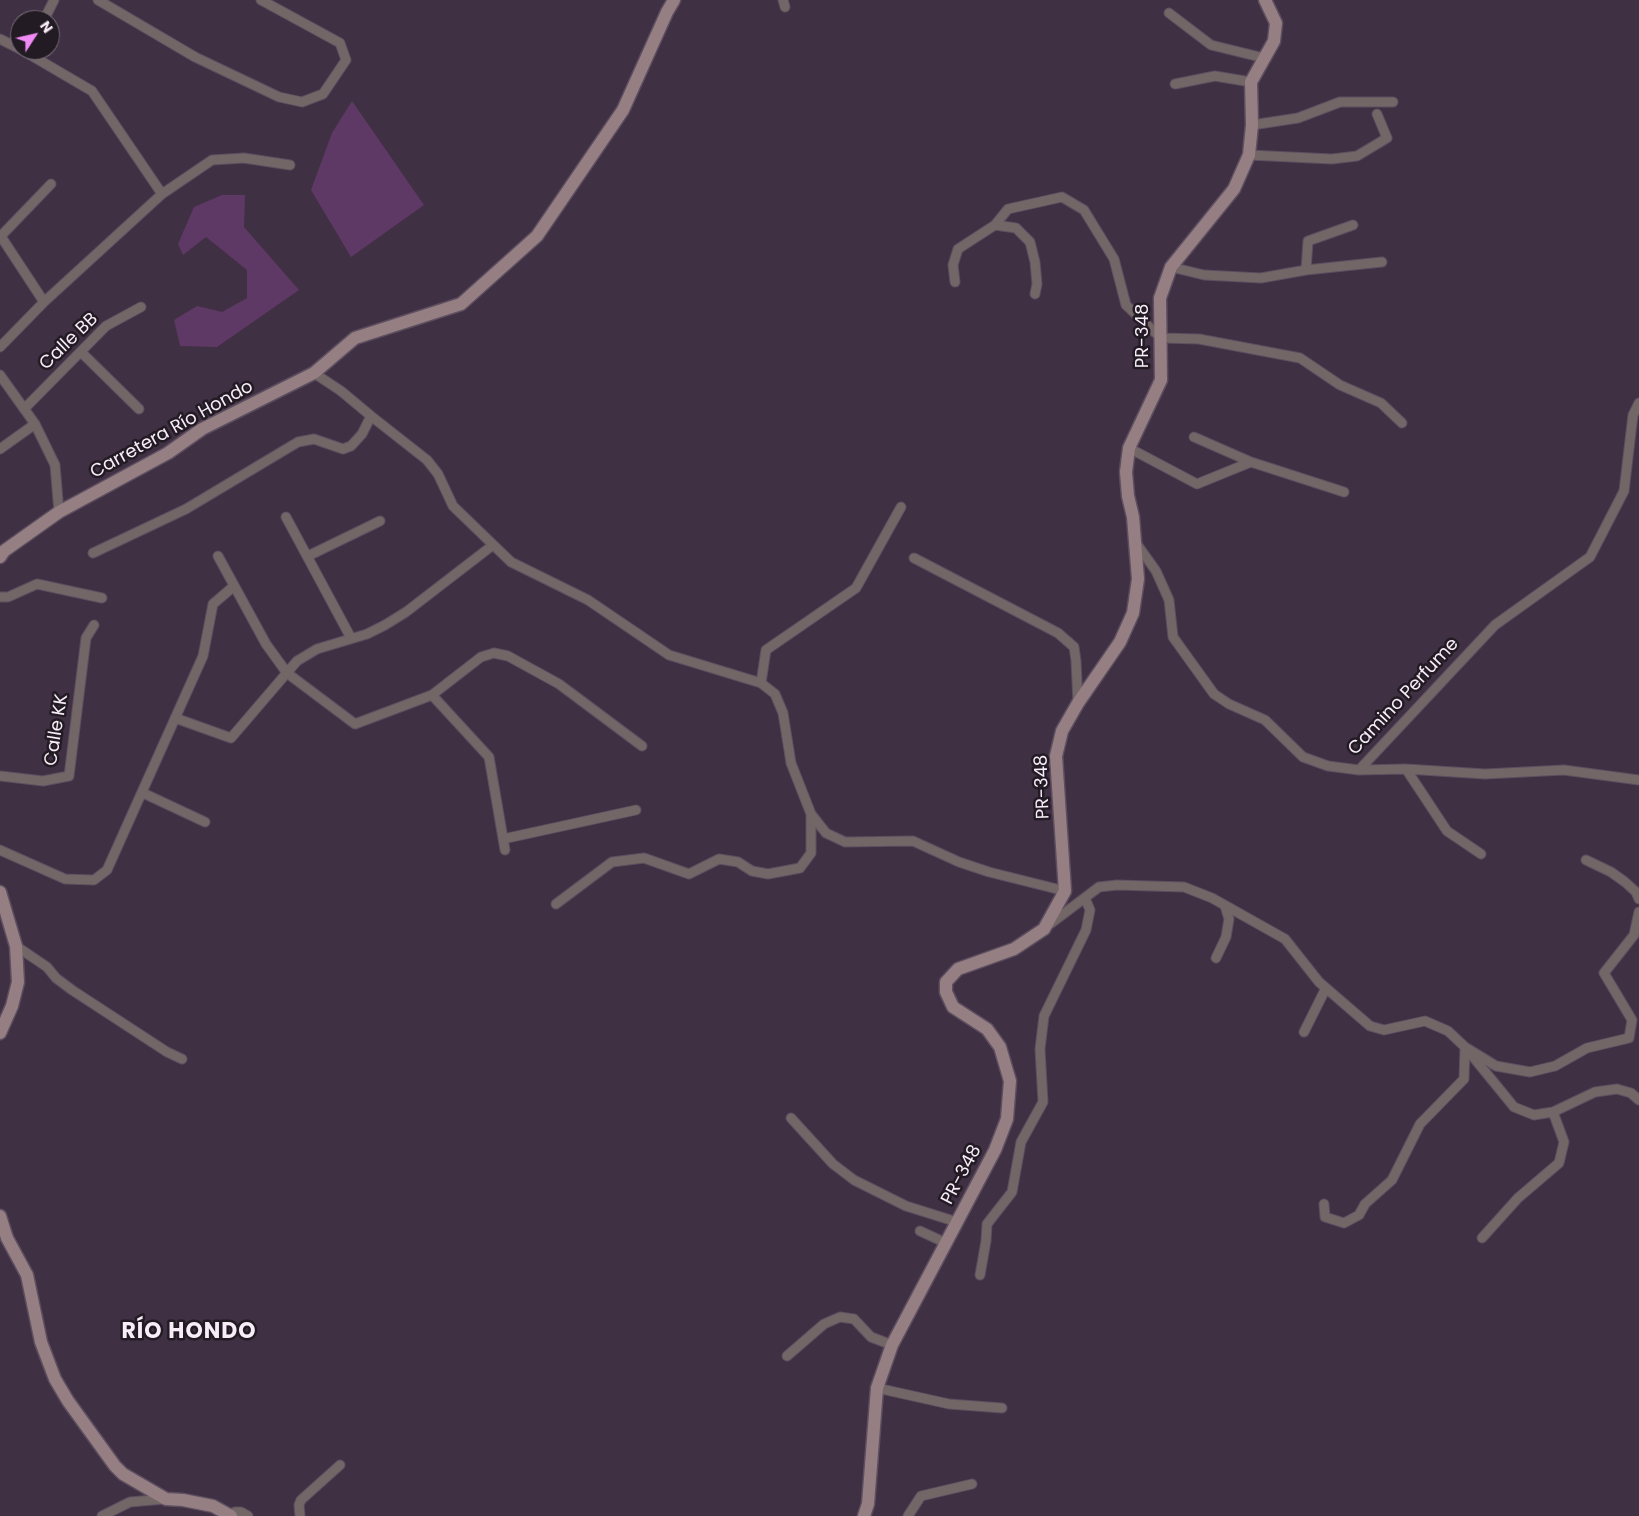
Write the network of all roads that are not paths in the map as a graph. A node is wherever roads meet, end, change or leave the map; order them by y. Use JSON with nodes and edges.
{"nodes":[{"id":1,"x":98,"y":0,"type":"edge"},
{"id":2,"x":261,"y":0,"type":"edge"},
{"id":3,"x":674,"y":0,"type":"edge"},
{"id":4,"x":1265,"y":0,"type":"edge"},
{"id":5,"x":1169,"y":13,"type":"dead end"},
{"id":6,"x":1264,"y":58,"type":"junction"},
{"id":7,"x":41,"y":60,"type":"edge"},
{"id":8,"x":1251,"y":82,"type":"junction"},
{"id":9,"x":1175,"y":84,"type":"dead end"},
{"id":10,"x":1393,"y":102,"type":"dead end"},
{"id":11,"x":1377,"y":114,"type":"dead end"},
{"id":12,"x":1252,"y":125,"type":"junction"},
{"id":13,"x":1249,"y":155,"type":"junction"},
{"id":14,"x":290,"y":165,"type":"dead end"},
{"id":15,"x":51,"y":184,"type":"dead end"},
{"id":16,"x":162,"y":194,"type":"junction"},
{"id":17,"x":995,"y":224,"type":"junction"},
{"id":18,"x":1353,"y":225,"type":"dead end"},
{"id":19,"x":0,"y":236,"type":"edge"},
{"id":20,"x":1382,"y":262,"type":"dead end"},
{"id":21,"x":1170,"y":267,"type":"junction"},
{"id":22,"x":1306,"y":270,"type":"junction"},
{"id":23,"x":955,"y":282,"type":"dead end"},
{"id":24,"x":1035,"y":294,"type":"dead end"},
{"id":25,"x":44,"y":302,"type":"junction"},
{"id":26,"x":142,"y":307,"type":"dead end"},
{"id":27,"x":1161,"y":338,"type":"junction"},
{"id":28,"x":0,"y":348,"type":"edge"},
{"id":29,"x":81,"y":352,"type":"junction"},
{"id":30,"x":314,"y":373,"type":"junction"},
{"id":31,"x":0,"y":375,"type":"edge"},
{"id":32,"x":1639,"y":403,"type":"edge"},
{"id":33,"x":24,"y":408,"type":"junction"},
{"id":34,"x":139,"y":410,"type":"dead end"},
{"id":35,"x":371,"y":416,"type":"junction"},
{"id":36,"x":1402,"y":423,"type":"dead end"},
{"id":37,"x":35,"y":424,"type":"junction"},
{"id":38,"x":1194,"y":437,"type":"dead end"},
{"id":39,"x":1129,"y":448,"type":"junction"},
{"id":40,"x":0,"y":449,"type":"edge"},
{"id":41,"x":1251,"y":462,"type":"junction"},
{"id":42,"x":1344,"y":492,"type":"dead end"},
{"id":43,"x":901,"y":507,"type":"dead end"},
{"id":44,"x":59,"y":512,"type":"junction"},
{"id":45,"x":286,"y":517,"type":"dead end"},
{"id":46,"x":380,"y":520,"type":"dead end"},
{"id":47,"x":1135,"y":542,"type":"junction"},
{"id":48,"x":493,"y":545,"type":"junction"},
{"id":49,"x":93,"y":553,"type":"dead end"},
{"id":50,"x":218,"y":556,"type":"dead end"},
{"id":51,"x":308,"y":556,"type":"junction"},
{"id":52,"x":0,"y":557,"type":"edge"},
{"id":53,"x":914,"y":558,"type":"dead end"},
{"id":54,"x":234,"y":586,"type":"junction"},
{"id":55,"x":0,"y":597,"type":"edge"},
{"id":56,"x":102,"y":598,"type":"dead end"},
{"id":57,"x":94,"y":625,"type":"dead end"},
{"id":58,"x":351,"y":638,"type":"junction"},
{"id":59,"x":287,"y":673,"type":"junction"},
{"id":60,"x":760,"y":683,"type":"junction"},
{"id":61,"x":432,"y":695,"type":"junction"},
{"id":62,"x":1078,"y":703,"type":"junction"},
{"id":63,"x":175,"y":718,"type":"junction"},
{"id":64,"x":642,"y":746,"type":"dead end"},
{"id":65,"x":1406,"y":769,"type":"junction"},
{"id":66,"x":1359,"y":770,"type":"junction"},
{"id":67,"x":0,"y":776,"type":"edge"},
{"id":68,"x":1639,"y":780,"type":"edge"},
{"id":69,"x":143,"y":793,"type":"junction"},
{"id":70,"x":636,"y":810,"type":"dead end"},
{"id":71,"x":811,"y":814,"type":"junction"},
{"id":72,"x":205,"y":822,"type":"dead end"},
{"id":73,"x":503,"y":839,"type":"junction"},
{"id":74,"x":1477,"y":849,"type":"dead end"},
{"id":75,"x":0,"y":850,"type":"edge"},
{"id":76,"x":505,"y":850,"type":"dead end"},
{"id":77,"x":1586,"y":860,"type":"dead end"},
{"id":78,"x":1065,"y":891,"type":"junction"},
{"id":79,"x":0,"y":892,"type":"edge"},
{"id":80,"x":1085,"y":898,"type":"junction"},
{"id":81,"x":1639,"y":899,"type":"edge"},
{"id":82,"x":556,"y":904,"type":"dead end"},
{"id":83,"x":1226,"y":906,"type":"junction"},
{"id":84,"x":1639,"y":912,"type":"edge"},
{"id":85,"x":1044,"y":929,"type":"junction"},
{"id":86,"x":16,"y":946,"type":"junction"},
{"id":87,"x":1216,"y":958,"type":"dead end"},
{"id":88,"x":1326,"y":988,"type":"junction"},
{"id":89,"x":1304,"y":1032,"type":"dead end"},
{"id":90,"x":0,"y":1034,"type":"edge"},
{"id":91,"x":1465,"y":1047,"type":"junction"},
{"id":92,"x":182,"y":1059,"type":"dead end"},
{"id":93,"x":1639,"y":1100,"type":"edge"},
{"id":94,"x":1553,"y":1112,"type":"junction"},
{"id":95,"x":791,"y":1118,"type":"dead end"},
{"id":96,"x":1324,"y":1204,"type":"dead end"},
{"id":97,"x":0,"y":1216,"type":"edge"},
{"id":98,"x":957,"y":1222,"type":"junction"},
{"id":99,"x":920,"y":1231,"type":"dead end"},
{"id":100,"x":1482,"y":1238,"type":"dead end"},
{"id":101,"x":946,"y":1243,"type":"junction"},
{"id":102,"x":980,"y":1275,"type":"dead end"},
{"id":103,"x":892,"y":1345,"type":"junction"},
{"id":104,"x":787,"y":1356,"type":"dead end"},
{"id":105,"x":877,"y":1388,"type":"junction"},
{"id":106,"x":1002,"y":1408,"type":"dead end"},
{"id":107,"x":340,"y":1465,"type":"dead end"},
{"id":108,"x":972,"y":1484,"type":"dead end"},
{"id":109,"x":166,"y":1499,"type":"junction"},
{"id":110,"x":230,"y":1515,"type":"edge"},
{"id":111,"x":102,"y":1516,"type":"edge"},
{"id":112,"x":248,"y":1516,"type":"edge"},
{"id":113,"x":300,"y":1516,"type":"edge"},
{"id":114,"x":864,"y":1516,"type":"edge"},
{"id":115,"x":908,"y":1516,"type":"edge"}],
"edges":[{"from":1,"to":2,"type":"street"},
{"from":3,"to":30,"type":"street","name":"Carretera Río Hondo"},
{"from":4,"to":6,"type":"street","name":"PR-348","number":"PR-348"},
{"from":5,"to":6,"type":"street"},
{"from":6,"to":8,"type":"street","name":"PR-348","number":"PR-348"},
{"from":7,"to":16,"type":"street"},
{"from":8,"to":9,"type":"street"},
{"from":8,"to":12,"type":"street","name":"PR-348","number":"PR-348"},
{"from":10,"to":12,"type":"street"},
{"from":11,"to":13,"type":"street"},
{"from":12,"to":13,"type":"street","name":"PR-348","number":"PR-348"},
{"from":13,"to":21,"type":"street","name":"PR-348","number":"PR-348"},
{"from":14,"to":16,"type":"street"},
{"from":15,"to":19,"type":"street"},
{"from":16,"to":25,"type":"street"},
{"from":17,"to":23,"type":"street"},
{"from":17,"to":24,"type":"street"},
{"from":17,"to":27,"type":"street"},
{"from":18,"to":22,"type":"street"},
{"from":19,"to":25,"type":"street"},
{"from":20,"to":22,"type":"street"},
{"from":21,"to":22,"type":"street"},
{"from":21,"to":27,"type":"street","name":"PR-348","number":"PR-348"},
{"from":25,"to":28,"type":"street"},
{"from":26,"to":29,"type":"street","name":"Calle BB"},
{"from":27,"to":36,"type":"street"},
{"from":27,"to":39,"type":"street","name":"PR-348","number":"PR-348"},
{"from":29,"to":33,"type":"street","name":"Calle BB"},
{"from":29,"to":34,"type":"street"},
{"from":30,"to":35,"type":"street"},
{"from":30,"to":44,"type":"street","name":"Carretera Río Hondo"},
{"from":31,"to":33,"type":"street"},
{"from":32,"to":66,"type":"street","name":"Camino Perfume"},
{"from":33,"to":37,"type":"street"},
{"from":35,"to":48,"type":"street"},
{"from":35,"to":49,"type":"street"},
{"from":37,"to":40,"type":"street"},
{"from":37,"to":44,"type":"street"},
{"from":38,"to":41,"type":"street"},
{"from":39,"to":41,"type":"street"},
{"from":39,"to":47,"type":"street","name":"PR-348","number":"PR-348"},
{"from":41,"to":42,"type":"street"},
{"from":43,"to":60,"type":"street"},
{"from":44,"to":52,"type":"street","name":"Carretera Río Hondo"},
{"from":45,"to":51,"type":"street"},
{"from":46,"to":51,"type":"street"},
{"from":47,"to":62,"type":"street","name":"PR-348","number":"PR-348"},
{"from":47,"to":66,"type":"street","name":"Camino Perfume"},
{"from":48,"to":58,"type":"street"},
{"from":48,"to":60,"type":"street"},
{"from":50,"to":54,"type":"street"},
{"from":51,"to":58,"type":"street"},
{"from":53,"to":62,"type":"street"},
{"from":54,"to":59,"type":"street"},
{"from":54,"to":63,"type":"street"},
{"from":55,"to":56,"type":"street"},
{"from":57,"to":67,"type":"street","name":"Calle KK"},
{"from":58,"to":59,"type":"street"},
{"from":59,"to":61,"type":"street"},
{"from":59,"to":63,"type":"street"},
{"from":60,"to":71,"type":"street"},
{"from":61,"to":64,"type":"street"},
{"from":61,"to":73,"type":"street"},
{"from":62,"to":78,"type":"street","name":"PR-348","number":"PR-348"},
{"from":63,"to":69,"type":"street"},
{"from":65,"to":66,"type":"street"},
{"from":65,"to":68,"type":"street"},
{"from":65,"to":74,"type":"street"},
{"from":69,"to":72,"type":"street"},
{"from":69,"to":75,"type":"street"},
{"from":70,"to":73,"type":"street"},
{"from":71,"to":78,"type":"street"},
{"from":71,"to":82,"type":"street"},
{"from":73,"to":76,"type":"street"},
{"from":77,"to":81,"type":"street"},
{"from":78,"to":85,"type":"street","name":"PR-348","number":"PR-348"},
{"from":79,"to":86,"type":"street"},
{"from":80,"to":83,"type":"street"},
{"from":80,"to":85,"type":"street"},
{"from":80,"to":102,"type":"street"},
{"from":83,"to":87,"type":"street"},
{"from":83,"to":88,"type":"street"},
{"from":84,"to":91,"type":"street"},
{"from":85,"to":98,"type":"street","name":"PR-348","number":"PR-348"},
{"from":86,"to":90,"type":"street"},
{"from":86,"to":92,"type":"street"},
{"from":88,"to":89,"type":"street"},
{"from":88,"to":91,"type":"street"},
{"from":91,"to":94,"type":"street"},
{"from":91,"to":96,"type":"street"},
{"from":93,"to":94,"type":"street"},
{"from":94,"to":100,"type":"street"},
{"from":95,"to":98,"type":"street"},
{"from":97,"to":109,"type":"street"},
{"from":98,"to":101,"type":"street","name":"PR-348","number":"PR-348"},
{"from":99,"to":101,"type":"street"},
{"from":101,"to":103,"type":"street","name":"PR-348","number":"PR-348"},
{"from":103,"to":104,"type":"street"},
{"from":103,"to":105,"type":"street","name":"PR-348","number":"PR-348"},
{"from":105,"to":106,"type":"street"},
{"from":105,"to":114,"type":"street","name":"PR-348","number":"PR-348"},
{"from":107,"to":113,"type":"street"},
{"from":108,"to":115,"type":"street"},
{"from":109,"to":110,"type":"street"},
{"from":109,"to":111,"type":"street"},
{"from":110,"to":112,"type":"street"}]}
